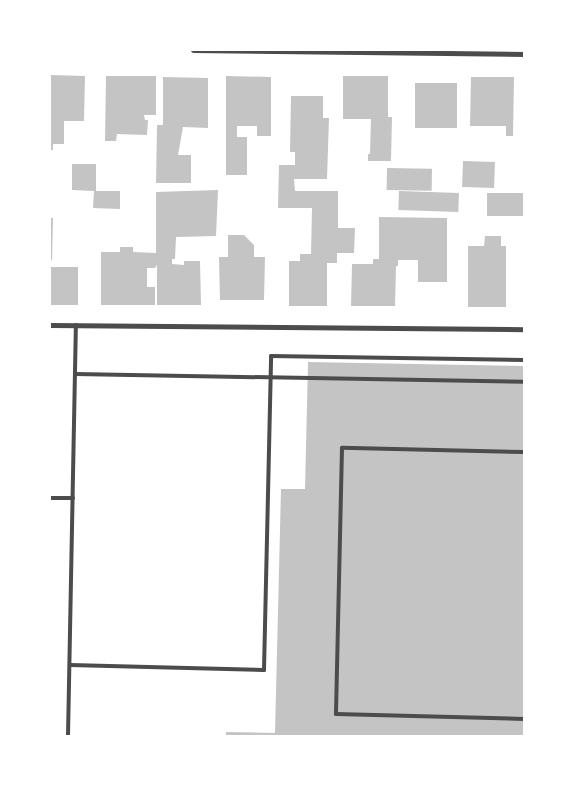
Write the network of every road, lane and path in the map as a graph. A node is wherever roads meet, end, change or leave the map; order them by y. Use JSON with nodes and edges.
{"nodes":[{"id":1,"x":193,"y":50,"type":"edge"},
{"id":2,"x":513,"y":52,"type":"edge"},
{"id":3,"x":524,"y":54,"type":"edge"},
{"id":4,"x":50,"y":325,"type":"edge"},
{"id":5,"x":76,"y":325,"type":"junction"},
{"id":6,"x":524,"y":329,"type":"edge"},
{"id":7,"x":524,"y":360,"type":"edge"},
{"id":8,"x":75,"y":374,"type":"junction"},
{"id":9,"x":270,"y":378,"type":"junction"},
{"id":10,"x":524,"y":382,"type":"edge"},
{"id":11,"x":524,"y":452,"type":"edge"},
{"id":12,"x":50,"y":498,"type":"edge"},
{"id":13,"x":73,"y":498,"type":"junction"},
{"id":14,"x":70,"y":665,"type":"junction"},
{"id":15,"x":524,"y":719,"type":"edge"},
{"id":16,"x":68,"y":736,"type":"edge"}],
"edges":[{"from":1,"to":2,"type":"street"},
{"from":2,"to":3,"type":"street"},
{"from":4,"to":5,"type":"street"},
{"from":5,"to":6,"type":"street"},
{"from":5,"to":8,"type":"lane"},
{"from":7,"to":9,"type":"lane"},
{"from":8,"to":9,"type":"lane"},
{"from":8,"to":13,"type":"lane"},
{"from":9,"to":10,"type":"lane"},
{"from":9,"to":14,"type":"lane"},
{"from":11,"to":15,"type":"lane"},
{"from":12,"to":13,"type":"lane"},
{"from":13,"to":14,"type":"lane"},
{"from":14,"to":16,"type":"lane"}]}
